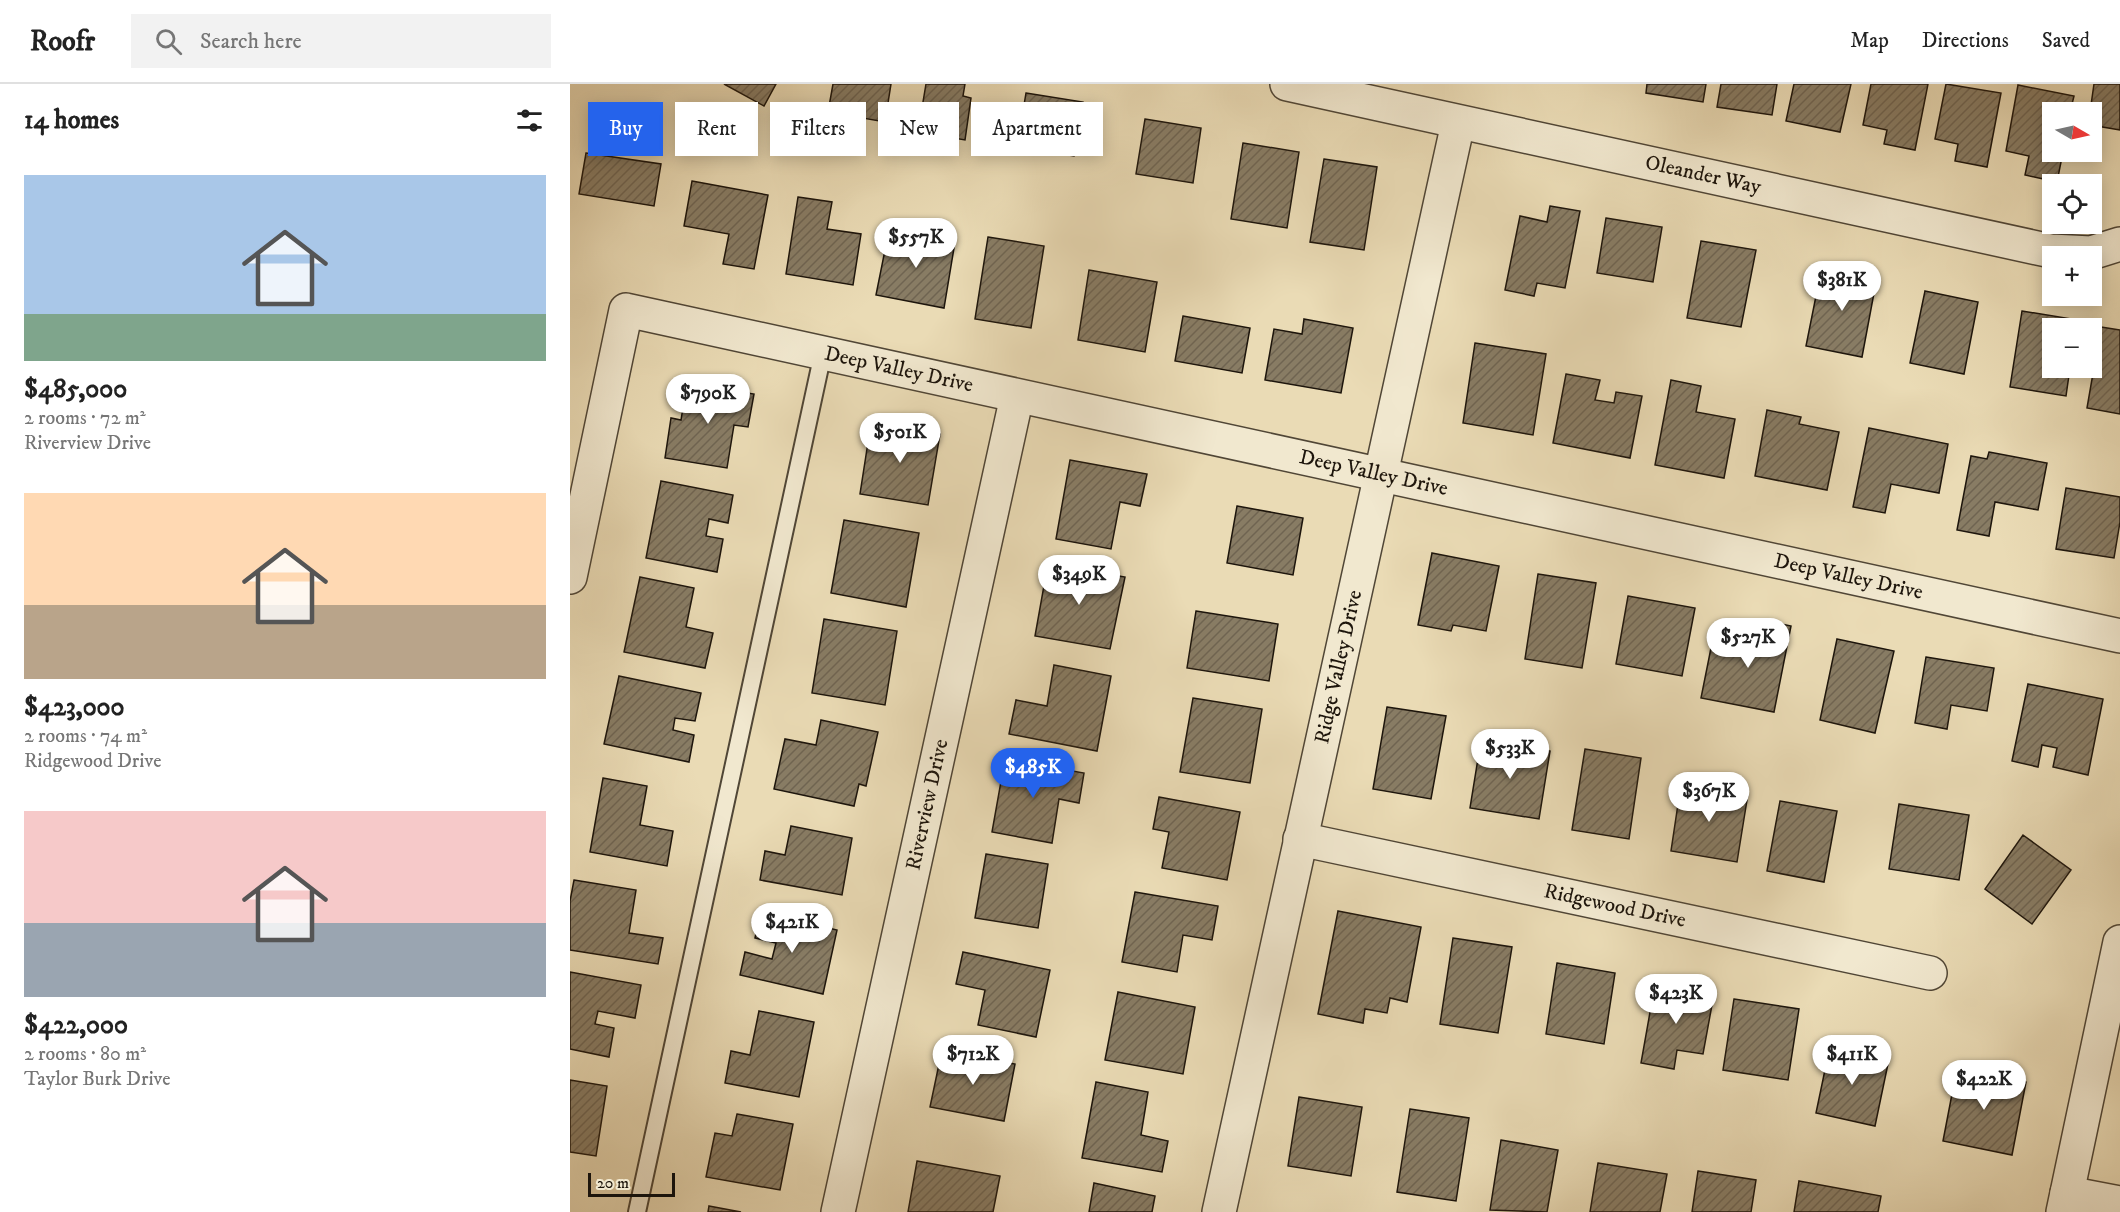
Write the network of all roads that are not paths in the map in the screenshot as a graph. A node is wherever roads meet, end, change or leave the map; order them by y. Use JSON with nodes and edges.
{"nodes":[{"id":1,"x":1287,"y":84,"type":"edge"},
{"id":2,"x":1458,"y":123,"type":"junction"},
{"id":3,"x":2120,"y":244,"type":"edge"},
{"id":4,"x":823,"y":353,"type":"junction"},
{"id":5,"x":1017,"y":396,"type":"junction"},
{"id":6,"x":1379,"y":473,"type":"junction"},
{"id":7,"x":570,"y":577,"type":"edge"},
{"id":8,"x":2120,"y":636,"type":"edge"},
{"id":9,"x":1300,"y":839,"type":"junction"},
{"id":10,"x":2120,"y":942,"type":"edge"},
{"id":11,"x":1930,"y":973,"type":"dead end"},
{"id":12,"x":2065,"y":1203,"type":"edge"},
{"id":13,"x":2120,"y":1203,"type":"edge"},
{"id":14,"x":637,"y":1212,"type":"edge"},
{"id":15,"x":838,"y":1212,"type":"edge"},
{"id":16,"x":1219,"y":1212,"type":"edge"}],
"edges":[{"from":1,"to":2,"type":"street","name":"Oleander Way"},
{"from":2,"to":3,"type":"street","name":"Oleander Way"},
{"from":2,"to":6,"type":"street","name":"Ridge Valley Drive"},
{"from":4,"to":5,"type":"street","name":"Deep Valley Drive"},
{"from":4,"to":7,"type":"street","name":"Deep Valley Drive"},
{"from":4,"to":14,"type":"lane"},
{"from":5,"to":6,"type":"street","name":"Deep Valley Drive"},
{"from":5,"to":15,"type":"street","name":"Riverview Drive"},
{"from":6,"to":8,"type":"street","name":"Deep Valley Drive"},
{"from":6,"to":9,"type":"street","name":"Ridge Valley Drive"},
{"from":9,"to":11,"type":"street","name":"Ridgewood Drive"},
{"from":9,"to":16,"type":"street","name":"Ridge Valley Drive"},
{"from":10,"to":12,"type":"street"},
{"from":12,"to":13,"type":"street"}]}
